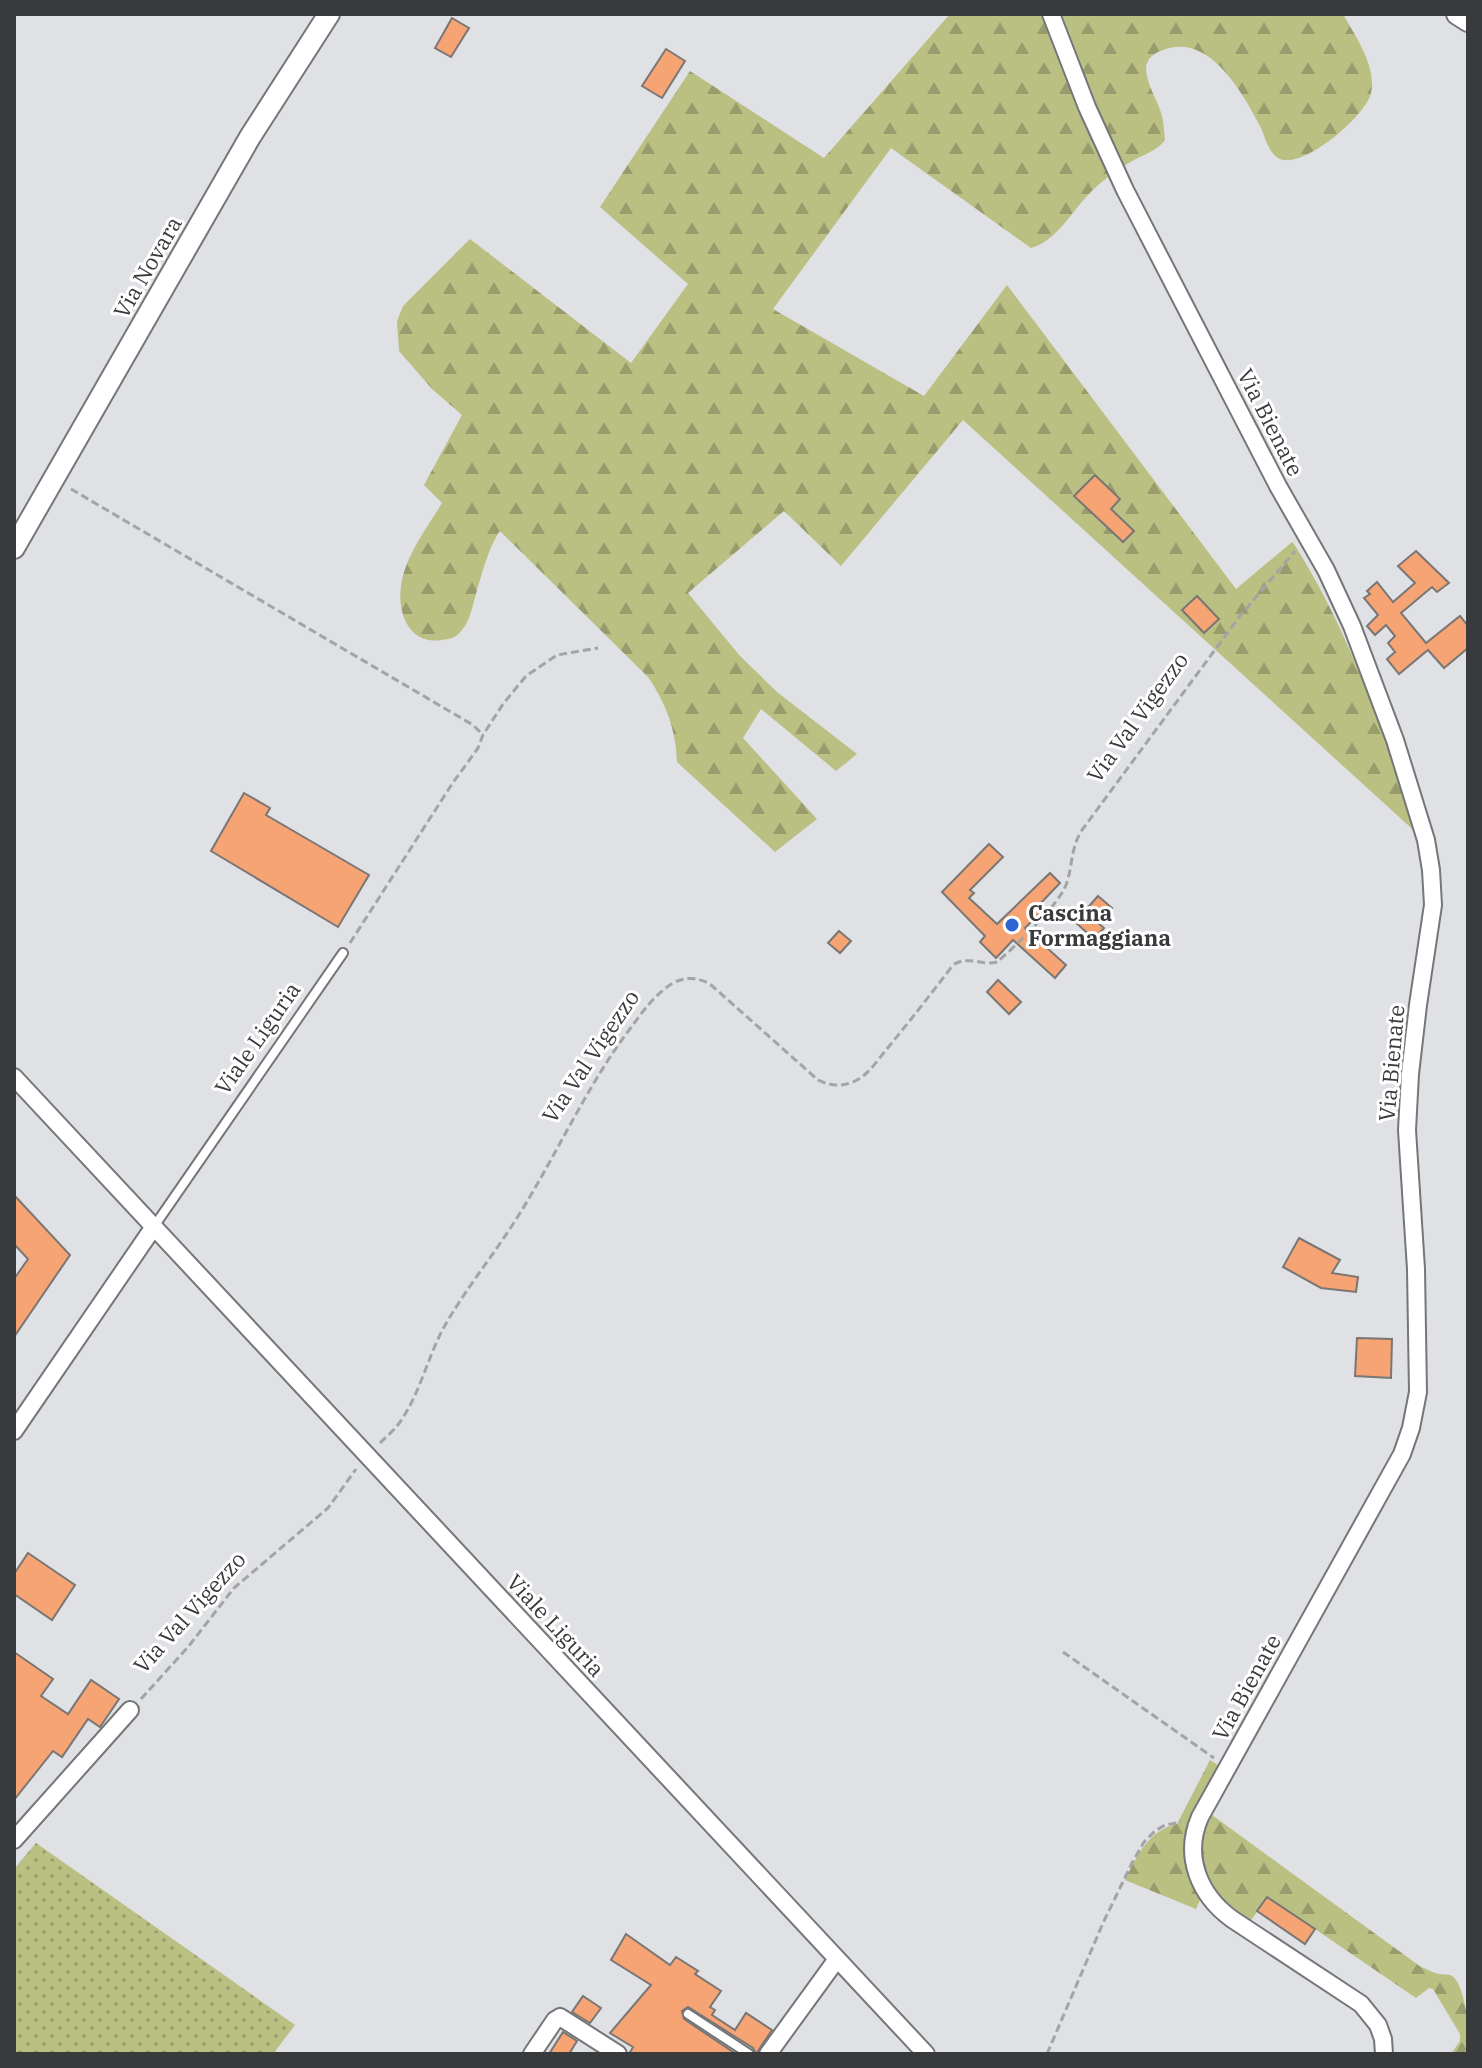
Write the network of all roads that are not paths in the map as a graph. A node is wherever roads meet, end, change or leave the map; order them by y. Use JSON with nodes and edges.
{"nodes":[{"id":1,"x":329,"y":14,"type":"edge"},
{"id":2,"x":1051,"y":14,"type":"edge"},
{"id":3,"x":1457,"y":14,"type":"edge"},
{"id":4,"x":1468,"y":21,"type":"edge"},
{"id":5,"x":14,"y":548,"type":"edge"},
{"id":6,"x":343,"y":953,"type":"road end"},
{"id":7,"x":14,"y":1077,"type":"edge"},
{"id":8,"x":153,"y":1228,"type":"junction"},
{"id":9,"x":14,"y":1431,"type":"edge"},
{"id":10,"x":130,"y":1710,"type":"road end"},
{"id":11,"x":17,"y":1829,"type":"edge"},
{"id":12,"x":837,"y":1959,"type":"junction"},
{"id":13,"x":688,"y":2014,"type":"dead end"},
{"id":14,"x":532,"y":2054,"type":"edge"},
{"id":15,"x":618,"y":2054,"type":"edge"},
{"id":16,"x":749,"y":2054,"type":"edge"},
{"id":17,"x":768,"y":2054,"type":"edge"},
{"id":18,"x":926,"y":2054,"type":"edge"},
{"id":19,"x":1384,"y":2054,"type":"edge"}],
"edges":[{"from":1,"to":5,"type":"street","name":"Via Novara"},
{"from":2,"to":19,"type":"street","name":"Via Bienate"},
{"from":3,"to":4,"type":"street"},
{"from":6,"to":8,"type":"lane","name":"Viale Liguria"},
{"from":7,"to":8,"type":"street","name":"Viale Liguria"},
{"from":8,"to":9,"type":"street"},
{"from":8,"to":12,"type":"street","name":"Viale Liguria"},
{"from":10,"to":11,"type":"street"},
{"from":12,"to":17,"type":"street"},
{"from":12,"to":18,"type":"street","name":"Viale Liguria"},
{"from":13,"to":16,"type":"lane"},
{"from":14,"to":15,"type":"street"}]}
